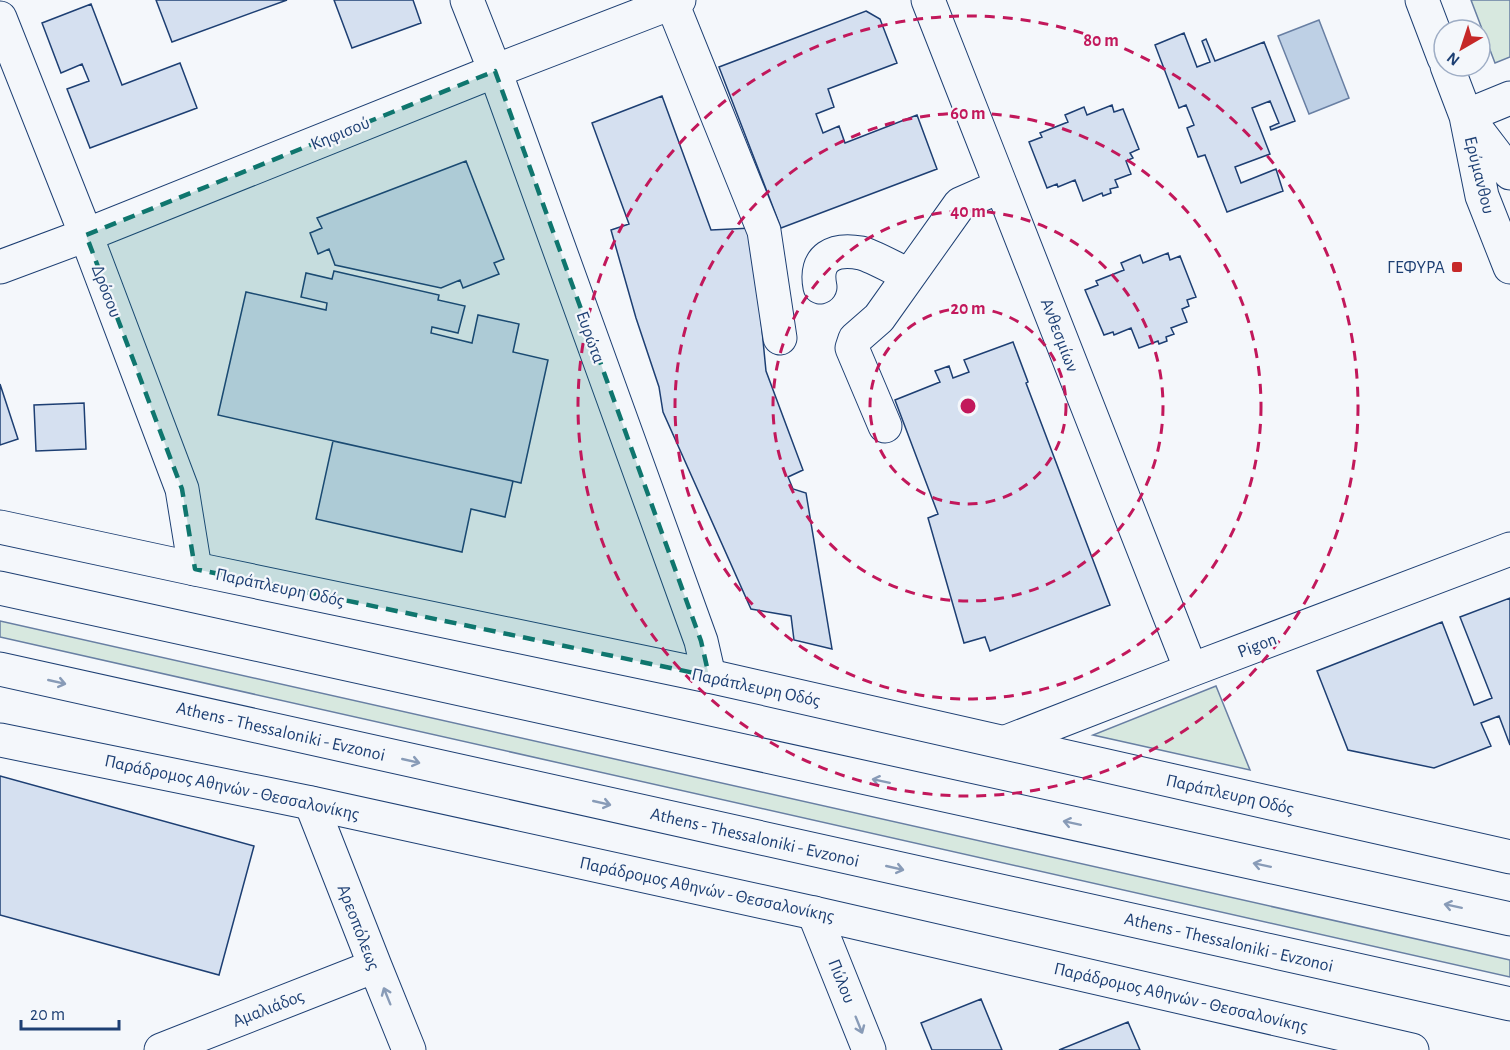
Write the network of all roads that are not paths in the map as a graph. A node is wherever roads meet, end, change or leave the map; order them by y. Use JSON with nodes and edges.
{"nodes":[{"id":1,"x":467,"y":0,"type":"edge"},
{"id":2,"x":928,"y":0,"type":"edge"},
{"id":3,"x":1422,"y":0,"type":"edge"},
{"id":4,"x":676,"y":2,"type":"edge"},
{"id":5,"x":0,"y":18,"type":"edge"},
{"id":6,"x":1432,"y":26,"type":"edge"},
{"id":7,"x":495,"y":71,"type":"junction"},
{"id":8,"x":1452,"y":78,"type":"edge"},
{"id":9,"x":1510,"y":98,"type":"edge"},
{"id":10,"x":1466,"y":116,"type":"junction"},
{"id":11,"x":1510,"y":173,"type":"edge"},
{"id":12,"x":1001,"y":186,"type":"junction"},
{"id":13,"x":86,"y":235,"type":"junction"},
{"id":14,"x":0,"y":267,"type":"edge"},
{"id":15,"x":1510,"y":267,"type":"edge"},
{"id":16,"x":909,"y":275,"type":"junction"},
{"id":17,"x":820,"y":287,"type":"dead end"},
{"id":18,"x":780,"y":338,"type":"dead end"},
{"id":19,"x":885,"y":426,"type":"dead end"},
{"id":20,"x":0,"y":527,"type":"edge"},
{"id":21,"x":1510,"y":549,"type":"edge"},
{"id":22,"x":195,"y":569,"type":"junction"},
{"id":23,"x":0,"y":588,"type":"edge"},
{"id":24,"x":0,"y":669,"type":"edge"},
{"id":25,"x":1191,"y":670,"type":"junction"},
{"id":26,"x":709,"y":676,"type":"junction"},
{"id":27,"x":0,"y":740,"type":"edge"},
{"id":28,"x":1005,"y":742,"type":"junction"},
{"id":29,"x":311,"y":803,"type":"junction"},
{"id":30,"x":1510,"y":857,"type":"edge"},
{"id":31,"x":814,"y":912,"type":"junction"},
{"id":32,"x":1510,"y":919,"type":"edge"},
{"id":33,"x":375,"y":966,"type":"junction"},
{"id":34,"x":1510,"y":1004,"type":"edge"},
{"id":35,"x":1343,"y":1042,"type":"edge"},
{"id":36,"x":160,"y":1050,"type":"edge"},
{"id":37,"x":409,"y":1050,"type":"edge"},
{"id":38,"x":869,"y":1050,"type":"edge"},
{"id":39,"x":1412,"y":1050,"type":"edge"}],
"edges":[{"from":1,"to":7,"type":"main road","name":"Ευρώτα"},
{"from":2,"to":12,"type":"main road","name":"Ανθεσμίων"},
{"from":3,"to":6,"type":"main road"},
{"from":4,"to":7,"type":"main road","name":"Κηφισού"},
{"from":4,"to":18,"type":"main road"},
{"from":5,"to":13,"type":"main road","name":"Δρόσου"},
{"from":7,"to":13,"type":"main road","name":"Κηφισού"},
{"from":7,"to":26,"type":"main road","name":"Ευρώτα"},
{"from":8,"to":10,"type":"main road","name":"Ερύμανθου"},
{"from":9,"to":10,"type":"main road"},
{"from":10,"to":11,"type":"main road","name":"Ερύμανθου"},
{"from":10,"to":15,"type":"main road","name":"Ερύμανθου"},
{"from":12,"to":16,"type":"main road"},
{"from":12,"to":25,"type":"main road","name":"Ανθεσμίων"},
{"from":13,"to":14,"type":"main road","name":"Κηφισού"},
{"from":13,"to":22,"type":"main road","name":"Δρόσου"},
{"from":16,"to":17,"type":"main road"},
{"from":16,"to":19,"type":"main road"},
{"from":20,"to":22,"type":"main road","name":"Παράπλευρη Οδός"},
{"from":21,"to":25,"type":"main road","name":"Pigon"},
{"from":22,"to":26,"type":"main road","name":"Παράπλευρη Οδός"},
{"from":32,"to":23,"type":"main road","one_way":true},
{"from":24,"to":34,"type":"main road","name":"Athens - Thessaloniki - Evzonoi","one_way":true},
{"from":25,"to":28,"type":"main road","name":"Pigon"},
{"from":26,"to":28,"type":"main road","name":"Παράπλευρη Οδός"},
{"from":27,"to":29,"type":"main road","name":"Παράδρομος Αθηνών - Θεσσαλονίκης"},
{"from":28,"to":30,"type":"main road","name":"Παράπλευρη Οδός"},
{"from":29,"to":31,"type":"main road","name":"Παράδρομος Αθηνών - Θεσσαλονίκης"},
{"from":29,"to":33,"type":"main road","name":"Αρεοπόλεως"},
{"from":31,"to":35,"type":"main road","name":"Παράδρομος Αθηνών - Θεσσαλονίκης"},
{"from":31,"to":38,"type":"main road","name":"Πύλου","one_way":true},
{"from":33,"to":36,"type":"main road","name":"Αμαλιάδος"},
{"from":37,"to":33,"type":"main road","name":"Αρεοπόλεως","one_way":true},
{"from":35,"to":39,"type":"main road","name":"Παράδρομος Αθηνών - Θεσσαλονίκης"}]}
